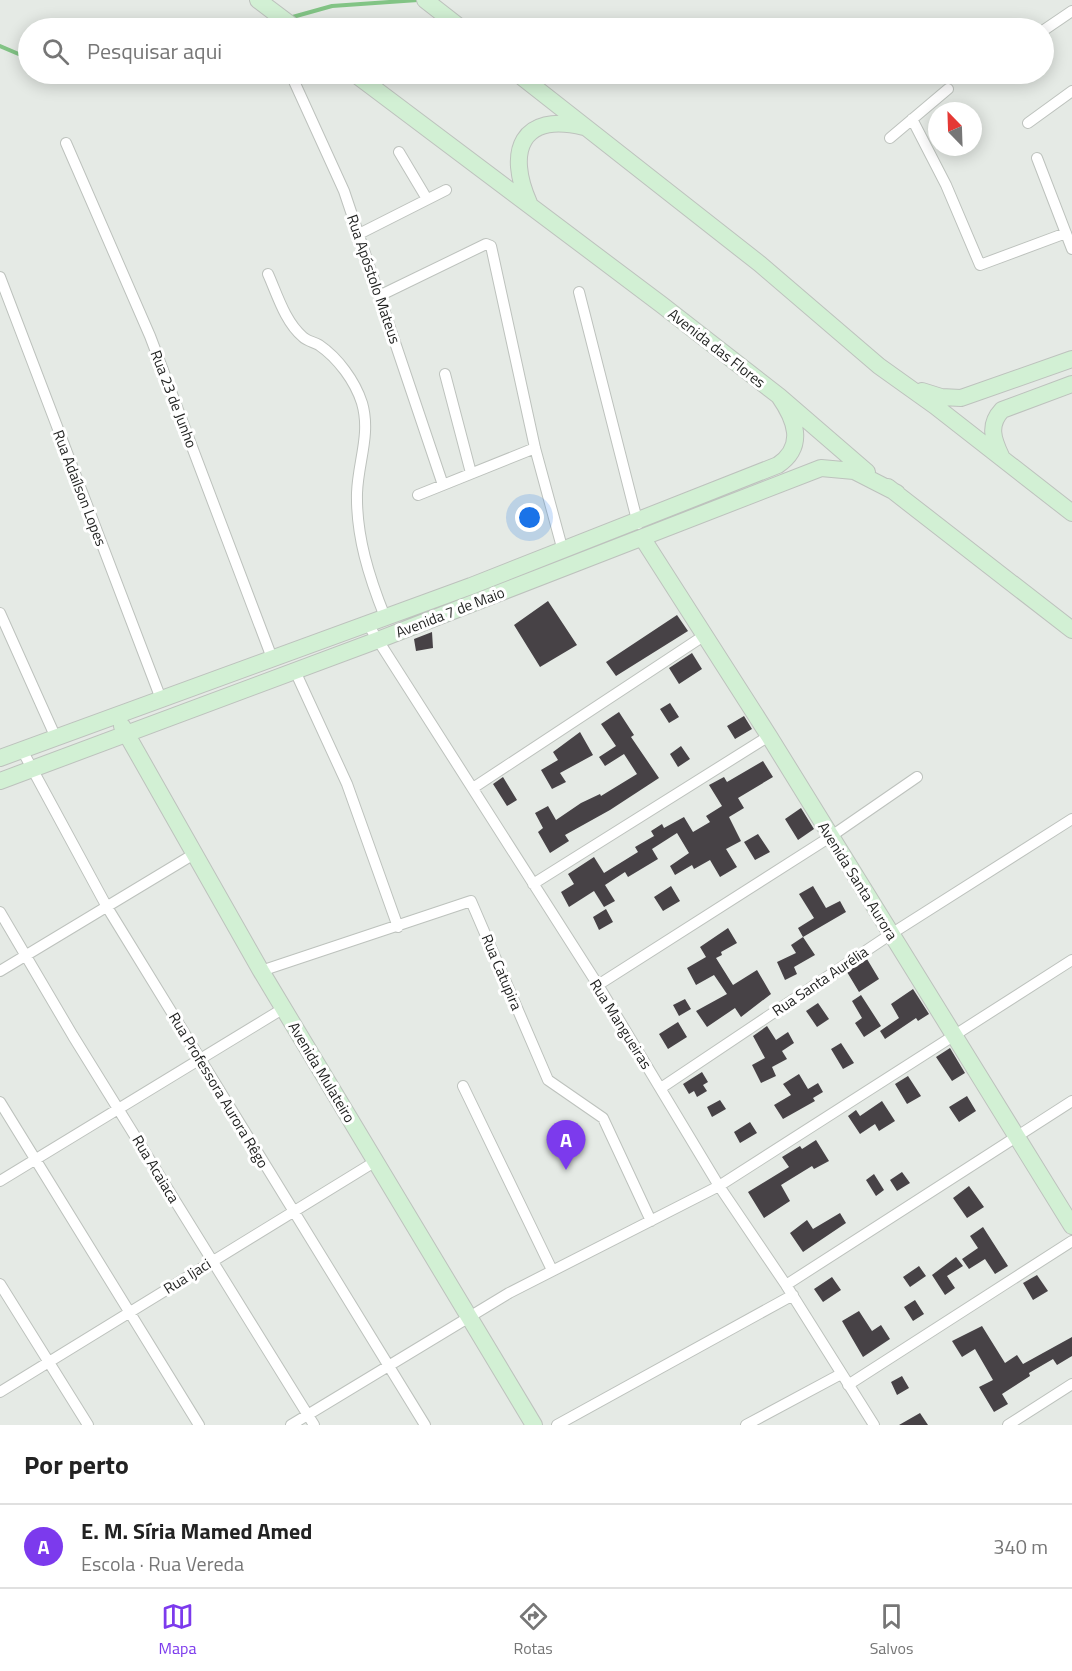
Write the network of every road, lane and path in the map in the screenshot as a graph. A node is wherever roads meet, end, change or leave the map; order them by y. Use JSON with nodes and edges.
{"nodes":[{"id":1,"x":258,"y":0,"type":"edge"},
{"id":2,"x":425,"y":0,"type":"edge"},
{"id":3,"x":1072,"y":11,"type":"edge"},
{"id":4,"x":282,"y":18,"type":"edge"},
{"id":5,"x":448,"y":18,"type":"edge"},
{"id":6,"x":1054,"y":23,"type":"edge"},
{"id":7,"x":295,"y":84,"type":"edge"},
{"id":8,"x":368,"y":84,"type":"edge"},
{"id":9,"x":531,"y":84,"type":"edge"},
{"id":10,"x":948,"y":89,"type":"dead end"},
{"id":11,"x":1072,"y":91,"type":"edge"},
{"id":12,"x":912,"y":119,"type":"junction"},
{"id":13,"x":1028,"y":123,"type":"dead end"},
{"id":14,"x":588,"y":128,"type":"junction"},
{"id":15,"x":890,"y":138,"type":"dead end"},
{"id":16,"x":66,"y":143,"type":"dead end"},
{"id":17,"x":399,"y":152,"type":"dead end"},
{"id":18,"x":1037,"y":158,"type":"dead end"},
{"id":19,"x":446,"y":190,"type":"dead end"},
{"id":20,"x":427,"y":199,"type":"junction"},
{"id":21,"x":530,"y":204,"type":"junction"},
{"id":22,"x":1066,"y":233,"type":"junction"},
{"id":23,"x":359,"y":234,"type":"junction"},
{"id":24,"x":1072,"y":249,"type":"edge"},
{"id":25,"x":268,"y":274,"type":"dead end"},
{"id":26,"x":0,"y":277,"type":"edge"},
{"id":27,"x":579,"y":292,"type":"dead end"},
{"id":28,"x":381,"y":295,"type":"junction"},
{"id":29,"x":1072,"y":359,"type":"edge"},
{"id":30,"x":879,"y":366,"type":"junction"},
{"id":31,"x":445,"y":374,"type":"dead end"},
{"id":32,"x":1071,"y":386,"type":"edge"},
{"id":33,"x":778,"y":396,"type":"junction"},
{"id":34,"x":534,"y":448,"type":"junction"},
{"id":35,"x":1001,"y":457,"type":"junction"},
{"id":36,"x":471,"y":473,"type":"junction"},
{"id":37,"x":443,"y":485,"type":"junction"},
{"id":38,"x":897,"y":494,"type":"junction"},
{"id":39,"x":418,"y":495,"type":"dead end"},
{"id":40,"x":1072,"y":513,"type":"edge"},
{"id":41,"x":637,"y":522,"type":"junction"},
{"id":42,"x":643,"y":539,"type":"junction"},
{"id":43,"x":563,"y":551,"type":"junction"},
{"id":44,"x":0,"y":614,"type":"edge"},
{"id":45,"x":385,"y":617,"type":"junction"},
{"id":46,"x":367,"y":623,"type":"junction"},
{"id":47,"x":1072,"y":630,"type":"edge"},
{"id":48,"x":705,"y":634,"type":"junction"},
{"id":49,"x":378,"y":640,"type":"junction"},
{"id":50,"x":272,"y":658,"type":"junction"},
{"id":51,"x":295,"y":671,"type":"junction"},
{"id":52,"x":160,"y":699,"type":"junction"},
{"id":53,"x":116,"y":716,"type":"junction"},
{"id":54,"x":126,"y":735,"type":"junction"},
{"id":55,"x":769,"y":735,"type":"junction"},
{"id":56,"x":56,"y":738,"type":"junction"},
{"id":57,"x":22,"y":750,"type":"junction"},
{"id":58,"x":0,"y":759,"type":"edge"},
{"id":59,"x":31,"y":770,"type":"junction"},
{"id":60,"x":917,"y":777,"type":"dead end"},
{"id":61,"x":0,"y":781,"type":"edge"},
{"id":62,"x":473,"y":788,"type":"junction"},
{"id":63,"x":1072,"y":819,"type":"edge"},
{"id":64,"x":830,"y":837,"type":"junction"},
{"id":65,"x":194,"y":854,"type":"junction"},
{"id":66,"x":533,"y":884,"type":"junction"},
{"id":67,"x":107,"y":906,"type":"junction"},
{"id":68,"x":0,"y":912,"type":"edge"},
{"id":69,"x":398,"y":927,"type":"junction"},
{"id":70,"x":891,"y":934,"type":"junction"},
{"id":71,"x":26,"y":955,"type":"junction"},
{"id":72,"x":1072,"y":960,"type":"edge"},
{"id":73,"x":0,"y":971,"type":"edge"},
{"id":74,"x":261,"y":971,"type":"junction"},
{"id":75,"x":598,"y":985,"type":"junction"},
{"id":76,"x":284,"y":1008,"type":"junction"},
{"id":77,"x":955,"y":1035,"type":"junction"},
{"id":78,"x":198,"y":1059,"type":"junction"},
{"id":79,"x":463,"y":1086,"type":"dead end"},
{"id":80,"x":661,"y":1088,"type":"junction"},
{"id":81,"x":0,"y":1101,"type":"edge"},
{"id":82,"x":1072,"y":1101,"type":"edge"},
{"id":83,"x":119,"y":1108,"type":"junction"},
{"id":84,"x":1017,"y":1137,"type":"junction"},
{"id":85,"x":34,"y":1158,"type":"junction"},
{"id":86,"x":376,"y":1161,"type":"junction"},
{"id":87,"x":0,"y":1181,"type":"edge"},
{"id":88,"x":719,"y":1186,"type":"junction"},
{"id":89,"x":293,"y":1212,"type":"junction"},
{"id":90,"x":651,"y":1221,"type":"junction"},
{"id":91,"x":1072,"y":1226,"type":"edge"},
{"id":92,"x":1072,"y":1241,"type":"edge"},
{"id":93,"x":212,"y":1261,"type":"junction"},
{"id":94,"x":552,"y":1270,"type":"junction"},
{"id":95,"x":0,"y":1284,"type":"edge"},
{"id":96,"x":786,"y":1285,"type":"junction"},
{"id":97,"x":793,"y":1295,"type":"junction"},
{"id":98,"x":130,"y":1311,"type":"junction"},
{"id":99,"x":468,"y":1316,"type":"junction"},
{"id":100,"x":50,"y":1363,"type":"junction"},
{"id":101,"x":388,"y":1364,"type":"junction"},
{"id":102,"x":841,"y":1374,"type":"junction"},
{"id":103,"x":1072,"y":1384,"type":"edge"},
{"id":104,"x":848,"y":1385,"type":"junction"},
{"id":105,"x":0,"y":1392,"type":"edge"},
{"id":106,"x":308,"y":1414,"type":"junction"},
{"id":107,"x":88,"y":1425,"type":"edge"},
{"id":108,"x":199,"y":1425,"type":"edge"},
{"id":109,"x":291,"y":1425,"type":"edge"},
{"id":110,"x":314,"y":1425,"type":"edge"},
{"id":111,"x":425,"y":1425,"type":"edge"},
{"id":112,"x":534,"y":1425,"type":"edge"},
{"id":113,"x":557,"y":1425,"type":"edge"},
{"id":114,"x":746,"y":1425,"type":"edge"},
{"id":115,"x":874,"y":1425,"type":"edge"},
{"id":116,"x":1008,"y":1425,"type":"edge"}],
"edges":[{"from":1,"to":4,"type":"main road"},
{"from":2,"to":5,"type":"main road"},
{"from":3,"to":6,"type":"street"},
{"from":7,"to":23,"type":"street","name":"Rua Apóstolo Mateus"},
{"from":8,"to":21,"type":"main road","name":"Avenida das Flores"},
{"from":9,"to":14,"type":"main road"},
{"from":10,"to":12,"type":"street"},
{"from":11,"to":13,"type":"street"},
{"from":12,"to":15,"type":"street"},
{"from":12,"to":22,"type":"street"},
{"from":14,"to":21,"type":"main road"},
{"from":14,"to":30,"type":"main road"},
{"from":16,"to":50,"type":"street","name":"Rua 23 de Junho"},
{"from":17,"to":20,"type":"street"},
{"from":18,"to":22,"type":"street"},
{"from":19,"to":20,"type":"street"},
{"from":20,"to":23,"type":"street"},
{"from":21,"to":33,"type":"main road","name":"Avenida das Flores"},
{"from":22,"to":24,"type":"street"},
{"from":23,"to":28,"type":"street","name":"Rua Apóstolo Mateus"},
{"from":25,"to":45,"type":"street"},
{"from":26,"to":52,"type":"street","name":"Rua Adaílson Lopes"},
{"from":27,"to":41,"type":"street"},
{"from":28,"to":34,"type":"street"},
{"from":28,"to":37,"type":"street","name":"Rua Apóstolo Mateus"},
{"from":29,"to":30,"type":"main road"},
{"from":30,"to":35,"type":"main road"},
{"from":31,"to":36,"type":"street"},
{"from":32,"to":35,"type":"main road"},
{"from":33,"to":38,"type":"main road","name":"Avenida das Flores"},
{"from":33,"to":41,"type":"main road","name":"Avenida 7 de Maio"},
{"from":34,"to":36,"type":"street"},
{"from":34,"to":43,"type":"street"},
{"from":35,"to":40,"type":"main road"},
{"from":36,"to":37,"type":"street"},
{"from":37,"to":39,"type":"street"},
{"from":38,"to":42,"type":"main road","name":"Avenida 7 de Maio"},
{"from":38,"to":47,"type":"main road","name":"Avenida das Flores"},
{"from":41,"to":42,"type":"street"},
{"from":41,"to":43,"type":"main road","name":"Avenida 7 de Maio"},
{"from":42,"to":48,"type":"main road","name":"Avenida Santa Aurora"},
{"from":42,"to":49,"type":"main road","name":"Avenida 7 de Maio"},
{"from":43,"to":45,"type":"main road","name":"Avenida 7 de Maio"},
{"from":44,"to":56,"type":"street"},
{"from":45,"to":46,"type":"main road","name":"Avenida 7 de Maio"},
{"from":46,"to":49,"type":"street","name":"Rua Mangueiras"},
{"from":46,"to":50,"type":"main road","name":"Avenida 7 de Maio"},
{"from":48,"to":55,"type":"main road","name":"Avenida Santa Aurora"},
{"from":48,"to":62,"type":"street"},
{"from":49,"to":51,"type":"main road","name":"Avenida 7 de Maio"},
{"from":49,"to":62,"type":"street","name":"Rua Mangueiras"},
{"from":50,"to":52,"type":"main road","name":"Avenida 7 de Maio"},
{"from":51,"to":54,"type":"main road","name":"Avenida 7 de Maio"},
{"from":51,"to":69,"type":"street"},
{"from":52,"to":53,"type":"main road","name":"Avenida 7 de Maio"},
{"from":53,"to":54,"type":"main road","name":"Avenida Mulateiro"},
{"from":53,"to":56,"type":"main road","name":"Avenida 7 de Maio"},
{"from":54,"to":59,"type":"main road","name":"Avenida 7 de Maio"},
{"from":54,"to":65,"type":"main road","name":"Avenida Mulateiro"},
{"from":55,"to":64,"type":"main road","name":"Avenida Santa Aurora"},
{"from":55,"to":66,"type":"street"},
{"from":56,"to":57,"type":"main road","name":"Avenida 7 de Maio"},
{"from":57,"to":58,"type":"main road","name":"Avenida 7 de Maio"},
{"from":57,"to":59,"type":"street","name":"Rua Professora Aurora Rêgo"},
{"from":59,"to":61,"type":"main road","name":"Avenida 7 de Maio"},
{"from":59,"to":67,"type":"street","name":"Rua Professora Aurora Rêgo"},
{"from":60,"to":64,"type":"street"},
{"from":62,"to":66,"type":"street","name":"Rua Mangueiras"},
{"from":63,"to":70,"type":"street","name":"Rua Santa Aurélia"},
{"from":64,"to":70,"type":"main road","name":"Avenida Santa Aurora"},
{"from":64,"to":75,"type":"street"},
{"from":65,"to":67,"type":"street"},
{"from":65,"to":74,"type":"main road","name":"Avenida Mulateiro"},
{"from":66,"to":75,"type":"street","name":"Rua Mangueiras"},
{"from":67,"to":71,"type":"street"},
{"from":67,"to":78,"type":"street","name":"Rua Professora Aurora Rêgo"},
{"from":68,"to":71,"type":"street","name":"Rua Acaiaca"},
{"from":69,"to":74,"type":"street","name":"Rua Catupira"},
{"from":69,"to":90,"type":"street","name":"Rua Catupira"},
{"from":70,"to":77,"type":"main road","name":"Avenida Santa Aurora"},
{"from":70,"to":80,"type":"street","name":"Rua Santa Aurélia"},
{"from":71,"to":73,"type":"street"},
{"from":71,"to":83,"type":"street","name":"Rua Acaiaca"},
{"from":72,"to":77,"type":"street"},
{"from":74,"to":76,"type":"main road","name":"Avenida Mulateiro"},
{"from":75,"to":80,"type":"street","name":"Rua Mangueiras"},
{"from":76,"to":78,"type":"street"},
{"from":76,"to":86,"type":"main road","name":"Avenida Mulateiro"},
{"from":77,"to":84,"type":"main road","name":"Avenida Santa Aurora"},
{"from":77,"to":88,"type":"street"},
{"from":78,"to":83,"type":"street"},
{"from":78,"to":89,"type":"street","name":"Rua Professora Aurora Rêgo"},
{"from":79,"to":94,"type":"street"},
{"from":80,"to":88,"type":"street","name":"Rua Mangueiras"},
{"from":81,"to":85,"type":"street"},
{"from":82,"to":84,"type":"street"},
{"from":83,"to":85,"type":"street"},
{"from":83,"to":93,"type":"street","name":"Rua Acaiaca"},
{"from":84,"to":91,"type":"main road","name":"Avenida Santa Aurora"},
{"from":84,"to":96,"type":"street"},
{"from":85,"to":87,"type":"street"},
{"from":85,"to":98,"type":"street"},
{"from":86,"to":89,"type":"street","name":"Rua Ijaci"},
{"from":86,"to":99,"type":"main road","name":"Avenida Mulateiro"},
{"from":88,"to":90,"type":"street"},
{"from":88,"to":96,"type":"street","name":"Rua Mangueiras"},
{"from":89,"to":93,"type":"street","name":"Rua Ijaci"},
{"from":89,"to":101,"type":"street","name":"Rua Professora Aurora Rêgo"},
{"from":90,"to":94,"type":"street"},
{"from":92,"to":104,"type":"street"},
{"from":93,"to":98,"type":"street","name":"Rua Ijaci"},
{"from":93,"to":106,"type":"street","name":"Rua Acaiaca"},
{"from":94,"to":99,"type":"street"},
{"from":95,"to":100,"type":"street"},
{"from":96,"to":97,"type":"street","name":"Rua Mangueiras"},
{"from":97,"to":102,"type":"street","name":"Rua Mangueiras"},
{"from":97,"to":113,"type":"street"},
{"from":98,"to":100,"type":"street","name":"Rua Ijaci"},
{"from":98,"to":108,"type":"street"},
{"from":99,"to":101,"type":"street"},
{"from":99,"to":112,"type":"main road","name":"Avenida Mulateiro"},
{"from":100,"to":105,"type":"street","name":"Rua Ijaci"},
{"from":100,"to":107,"type":"street"},
{"from":101,"to":106,"type":"street"},
{"from":101,"to":111,"type":"street","name":"Rua Professora Aurora Rêgo"},
{"from":102,"to":104,"type":"street","name":"Rua Mangueiras"},
{"from":102,"to":114,"type":"street"},
{"from":103,"to":116,"type":"street"},
{"from":104,"to":115,"type":"street","name":"Rua Mangueiras"},
{"from":106,"to":109,"type":"street"},
{"from":106,"to":110,"type":"street","name":"Rua Acaiaca"}]}
